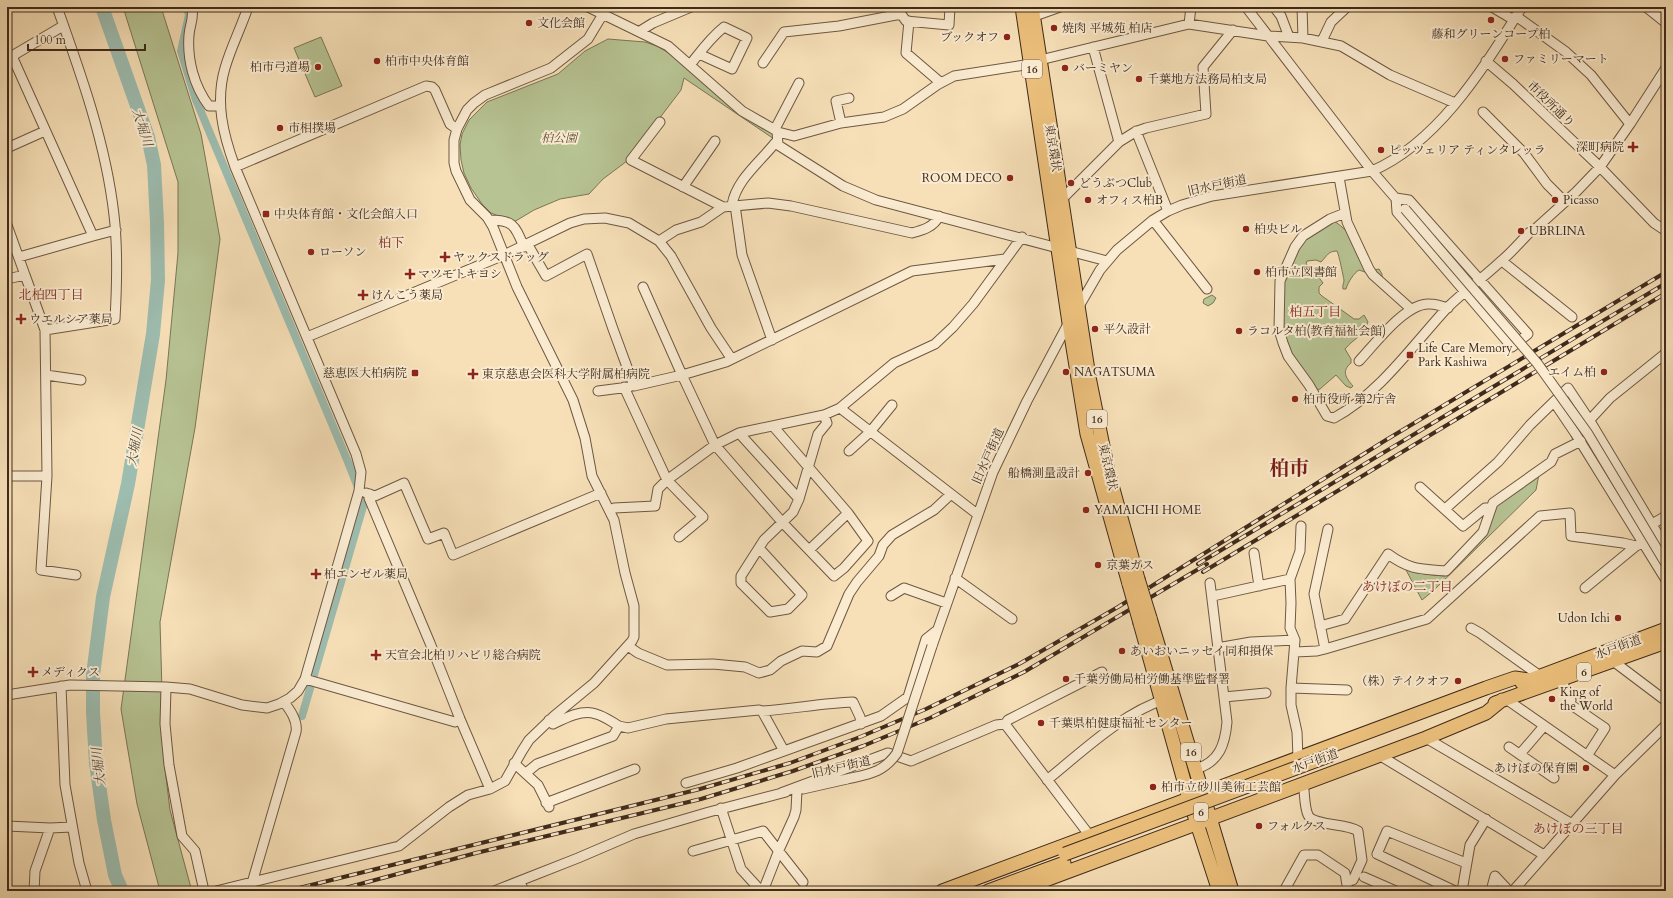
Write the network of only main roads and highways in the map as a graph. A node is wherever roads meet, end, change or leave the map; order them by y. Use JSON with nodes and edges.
{"nodes":[{"id":1,"x":1028,"y":12,"type":"edge"},
{"id":2,"x":1036,"y":62,"type":"junction"},
{"id":3,"x":1063,"y":248,"type":"junction"},
{"id":4,"x":1134,"y":582,"type":"junction"},
{"id":5,"x":1666,"y":629,"type":"edge"},
{"id":6,"x":1666,"y":642,"type":"edge"},
{"id":7,"x":1535,"y":678,"type":"junction"},
{"id":8,"x":1167,"y":699,"type":"junction"},
{"id":9,"x":1504,"y":700,"type":"junction"},
{"id":10,"x":1332,"y":759,"type":"junction"},
{"id":11,"x":1203,"y":794,"type":"junction"},
{"id":12,"x":1189,"y":799,"type":"junction"},
{"id":13,"x":1211,"y":818,"type":"junction"},
{"id":14,"x":1197,"y":823,"type":"junction"},
{"id":15,"x":1067,"y":857,"type":"junction"},
{"id":16,"x":942,"y":891,"type":"edge"},
{"id":17,"x":963,"y":891,"type":"edge"},
{"id":18,"x":988,"y":891,"type":"edge"},
{"id":19,"x":1016,"y":891,"type":"edge"},
{"id":20,"x":1219,"y":891,"type":"edge"},
{"id":21,"x":1232,"y":891,"type":"edge"}],
"edges":[{"from":1,"to":2,"type":"highway","name":"東京環状","number":"16"},
{"from":2,"to":3,"type":"highway","name":"東京環状","number":"16"},
{"from":2,"to":3,"type":"highway","name":"東京環状","number":"16"},
{"from":3,"to":4,"type":"highway","name":"東京環状","number":"16"},
{"from":3,"to":4,"type":"highway","name":"東京環状","number":"16"},
{"from":4,"to":8,"type":"highway","name":"東京環状","number":"16","bridge":true},
{"from":5,"to":7,"type":"highway","name":"水戸街道","number":"6"},
{"from":6,"to":9,"type":"highway","name":"水戸街道","number":"6"},
{"from":7,"to":10,"type":"highway","name":"水戸街道","number":"6"},
{"from":7,"to":11,"type":"highway"},
{"from":8,"to":11,"type":"highway","name":"東京環状","number":"16"},
{"from":8,"to":12,"type":"highway","name":"東京環状","number":"16"},
{"from":9,"to":10,"type":"highway","name":"水戸街道","number":"6"},
{"from":9,"to":13,"type":"highway"},
{"from":10,"to":15,"type":"highway","name":"水戸街道","number":"6"},
{"from":11,"to":12,"type":"highway"},
{"from":11,"to":13,"type":"highway","name":"東京環状","number":"16"},
{"from":12,"to":14,"type":"highway","name":"東京環状","number":"16"},
{"from":12,"to":16,"type":"highway","number":"6"},
{"from":13,"to":14,"type":"highway"},
{"from":13,"to":21,"type":"highway","name":"東京環状","number":"16"},
{"from":14,"to":19,"type":"highway","number":"6"},
{"from":14,"to":20,"type":"highway","name":"東京環状","number":"16"},
{"from":15,"to":17,"type":"highway","name":"水戸街道","number":"6"},
{"from":15,"to":18,"type":"highway","name":"水戸街道","number":"6"}]}
